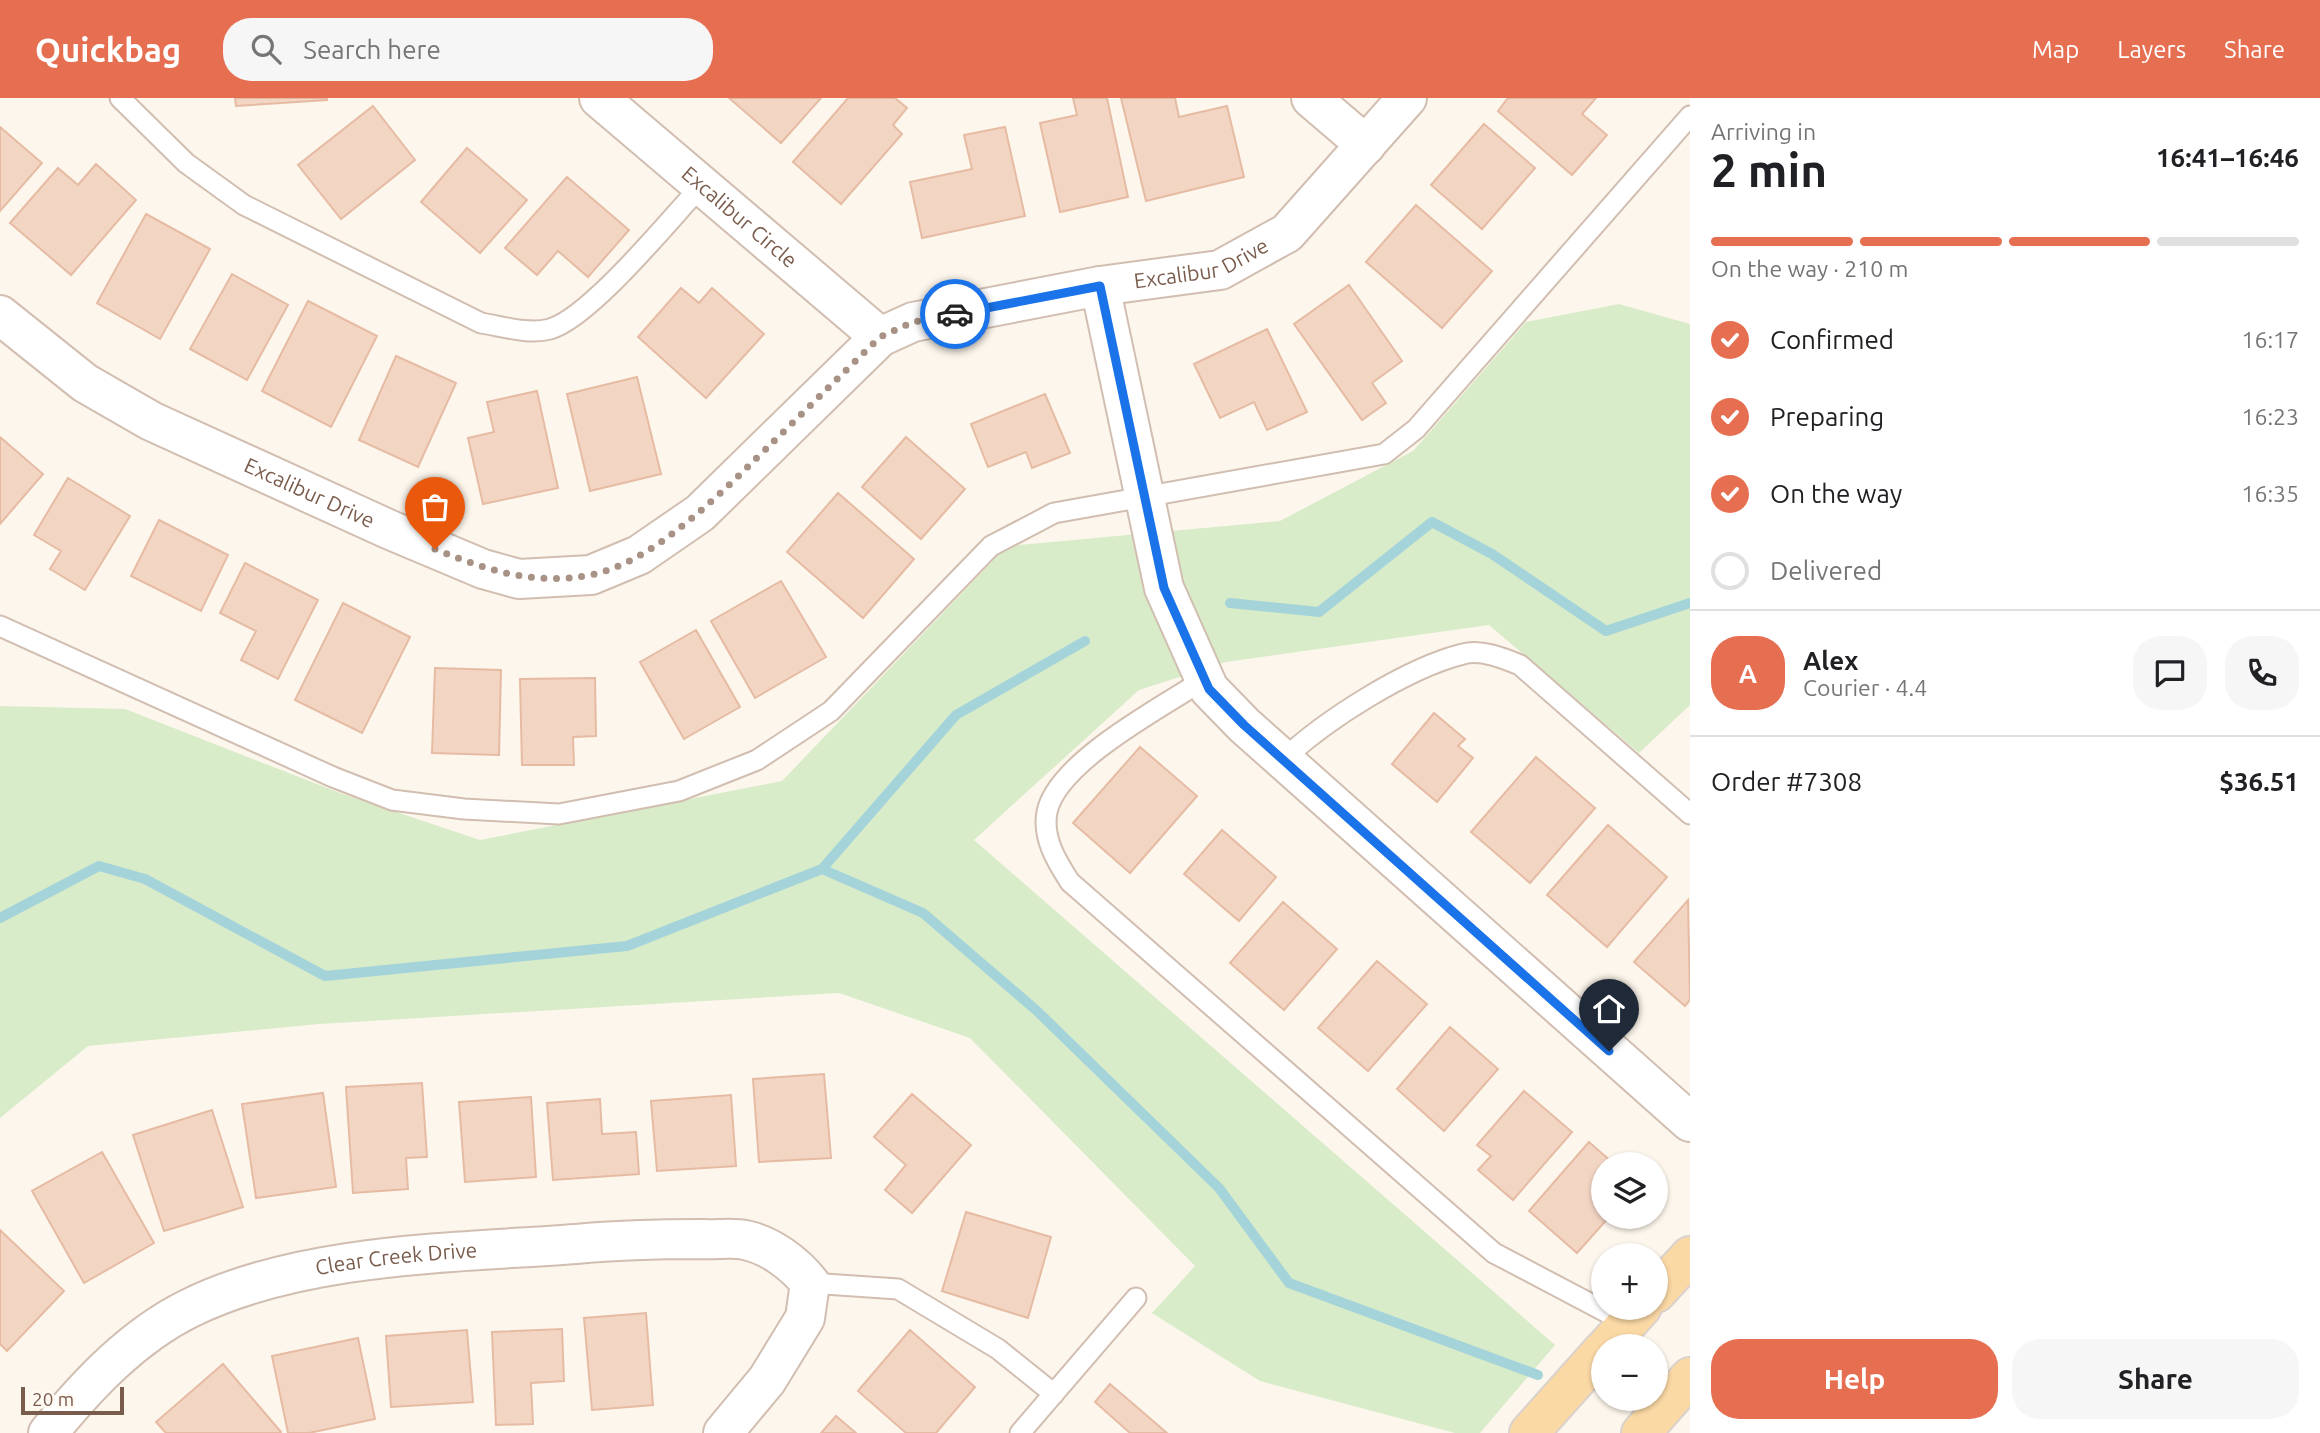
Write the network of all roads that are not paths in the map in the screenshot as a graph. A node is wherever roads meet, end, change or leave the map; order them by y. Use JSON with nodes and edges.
{"nodes":[{"id":1,"x":120,"y":98,"type":"edge"},
{"id":2,"x":599,"y":98,"type":"edge"},
{"id":3,"x":1311,"y":98,"type":"edge"},
{"id":4,"x":1407,"y":98,"type":"edge"},
{"id":5,"x":1690,"y":116,"type":"edge"},
{"id":6,"x":1366,"y":145,"type":"junction"},
{"id":7,"x":702,"y":185,"type":"junction"},
{"id":8,"x":1100,"y":286,"type":"junction"},
{"id":9,"x":0,"y":315,"type":"edge"},
{"id":10,"x":880,"y":337,"type":"junction"},
{"id":11,"x":1144,"y":499,"type":"junction"},
{"id":12,"x":0,"y":626,"type":"edge"},
{"id":13,"x":1205,"y":679,"type":"junction"},
{"id":14,"x":1283,"y":760,"type":"junction"},
{"id":15,"x":1690,"y":814,"type":"edge"},
{"id":16,"x":1690,"y":1122,"type":"edge"},
{"id":17,"x":1690,"y":1256,"type":"edge"},
{"id":18,"x":803,"y":1273,"type":"junction"},
{"id":19,"x":1668,"y":1280,"type":"edge"},
{"id":20,"x":1136,"y":1298,"type":"dead end"},
{"id":21,"x":1620,"y":1332,"type":"edge"},
{"id":22,"x":1690,"y":1377,"type":"edge"},
{"id":23,"x":1054,"y":1394,"type":"junction"},
{"id":24,"x":1545,"y":1427,"type":"edge"},
{"id":25,"x":48,"y":1433,"type":"edge"},
{"id":26,"x":723,"y":1433,"type":"edge"},
{"id":27,"x":1020,"y":1433,"type":"edge"},
{"id":28,"x":1641,"y":1433,"type":"edge"}],
"edges":[{"from":1,"to":7,"type":"lane"},
{"from":2,"to":7,"type":"street","name":"Excalibur Circle"},
{"from":3,"to":6,"type":"street"},
{"from":4,"to":6,"type":"street","name":"Excalibur Drive"},
{"from":5,"to":11,"type":"lane"},
{"from":6,"to":8,"type":"street","name":"Excalibur Drive"},
{"from":7,"to":10,"type":"street","name":"Excalibur Circle"},
{"from":8,"to":10,"type":"street","name":"Excalibur Drive"},
{"from":8,"to":11,"type":"street"},
{"from":9,"to":10,"type":"street","name":"Excalibur Drive"},
{"from":11,"to":12,"type":"lane"},
{"from":11,"to":13,"type":"street"},
{"from":13,"to":14,"type":"street"},
{"from":13,"to":21,"type":"lane"},
{"from":14,"to":15,"type":"lane"},
{"from":14,"to":16,"type":"street"},
{"from":17,"to":19,"type":"main road"},
{"from":18,"to":23,"type":"lane"},
{"from":18,"to":25,"type":"street","name":"Clear Creek Drive"},
{"from":18,"to":26,"type":"street"},
{"from":20,"to":23,"type":"lane"},
{"from":21,"to":24,"type":"main road"},
{"from":22,"to":28,"type":"main road"},
{"from":23,"to":27,"type":"lane"}]}
